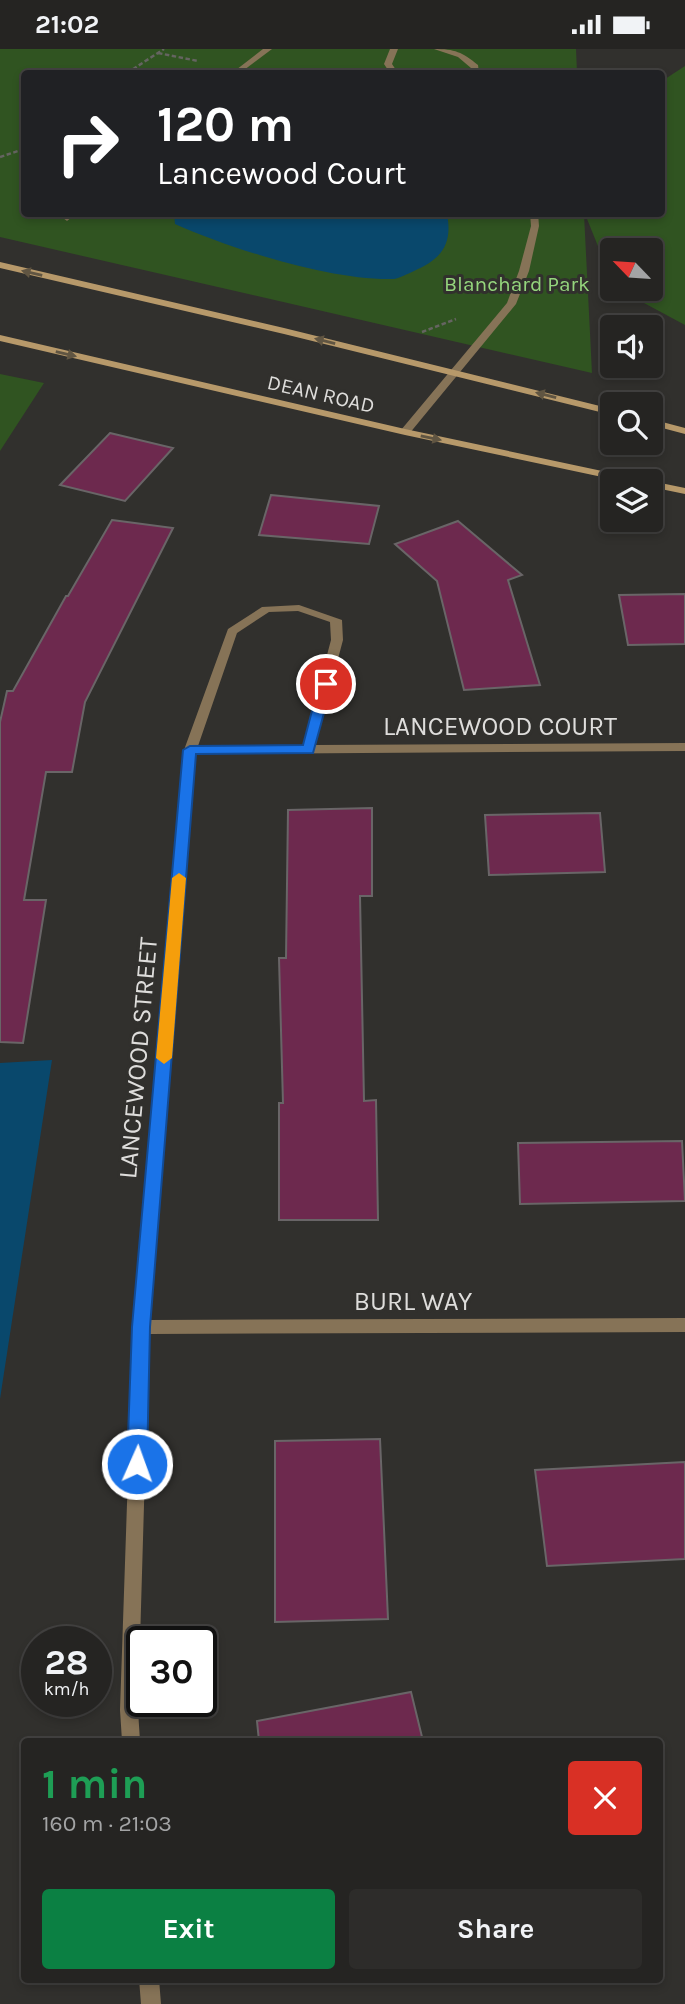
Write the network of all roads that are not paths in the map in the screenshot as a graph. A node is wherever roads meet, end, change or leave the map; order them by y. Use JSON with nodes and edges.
{"nodes":[{"id":1,"x":268,"y":49,"type":"edge"},
{"id":2,"x":394,"y":49,"type":"edge"},
{"id":3,"x":438,"y":49,"type":"edge"},
{"id":4,"x":240,"y":70,"type":"edge"},
{"id":5,"x":392,"y":70,"type":"edge"},
{"id":6,"x":475,"y":70,"type":"edge"},
{"id":7,"x":534,"y":217,"type":"edge"},
{"id":8,"x":0,"y":265,"type":"edge"},
{"id":9,"x":0,"y":338,"type":"edge"},
{"id":10,"x":455,"y":372,"type":"junction"},
{"id":11,"x":600,"y":409,"type":"edge"},
{"id":12,"x":663,"y":425,"type":"edge"},
{"id":13,"x":685,"y":431,"type":"edge"},
{"id":14,"x":405,"y":432,"type":"junction"},
{"id":15,"x":600,"y":474,"type":"edge"},
{"id":16,"x":663,"y":487,"type":"edge"},
{"id":17,"x":685,"y":492,"type":"edge"},
{"id":18,"x":685,"y":747,"type":"edge"},
{"id":19,"x":309,"y":749,"type":"junction"},
{"id":20,"x":190,"y":750,"type":"junction"},
{"id":21,"x":685,"y":1325,"type":"edge"},
{"id":22,"x":141,"y":1327,"type":"junction"},
{"id":23,"x":131,"y":1738,"type":"edge"},
{"id":24,"x":149,"y":1983,"type":"edge"},
{"id":25,"x":150,"y":2004,"type":"edge"}],
"edges":[{"from":1,"to":4,"type":"street"},
{"from":2,"to":5,"type":"street"},
{"from":3,"to":6,"type":"street"},
{"from":7,"to":10,"type":"street"},
{"from":10,"to":8,"type":"main road","one_way":true},
{"from":9,"to":14,"type":"main road","name":"DEAN ROAD","one_way":true},
{"from":11,"to":10,"type":"main road","one_way":true},
{"from":10,"to":14,"type":"street"},
{"from":12,"to":13,"type":"main road"},
{"from":14,"to":15,"type":"main road","name":"DEAN ROAD","one_way":true},
{"from":16,"to":17,"type":"main road"},
{"from":18,"to":19,"type":"street","name":"LANCEWOOD COURT"},
{"from":19,"to":20,"type":"street","name":"LANCEWOOD COURT"},
{"from":19,"to":20,"type":"street","name":"LANCEWOOD STREET"},
{"from":20,"to":22,"type":"street","name":"LANCEWOOD STREET"},
{"from":21,"to":22,"type":"street","name":"BURL WAY"},
{"from":22,"to":23,"type":"street","name":"LANCEWOOD STREET"},
{"from":24,"to":25,"type":"street"}]}
